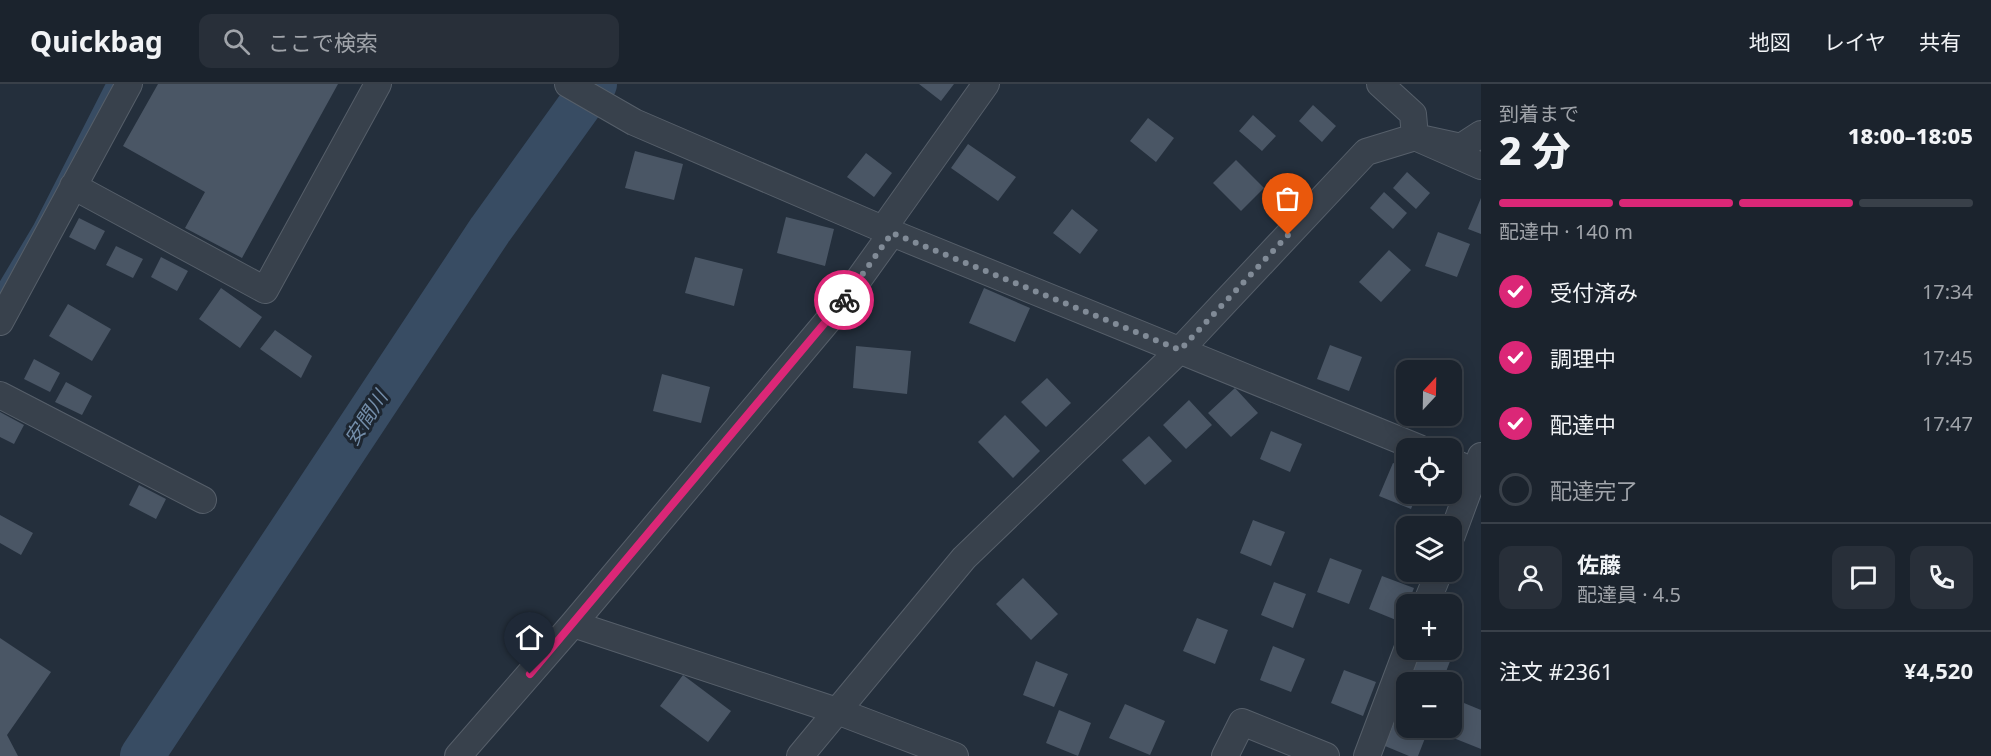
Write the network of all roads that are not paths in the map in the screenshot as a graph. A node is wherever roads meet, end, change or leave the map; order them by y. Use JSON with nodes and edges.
{"nodes":[{"id":1,"x":129,"y":84,"type":"edge"},
{"id":2,"x":378,"y":84,"type":"edge"},
{"id":3,"x":568,"y":84,"type":"edge"},
{"id":4,"x":986,"y":84,"type":"edge"},
{"id":5,"x":1380,"y":84,"type":"edge"},
{"id":6,"x":1481,"y":134,"type":"edge"},
{"id":7,"x":1415,"y":138,"type":"junction"},
{"id":8,"x":1481,"y":166,"type":"edge"},
{"id":9,"x":73,"y":186,"type":"junction"},
{"id":10,"x":888,"y":231,"type":"junction"},
{"id":11,"x":0,"y":322,"type":"edge"},
{"id":12,"x":1180,"y":350,"type":"junction"},
{"id":13,"x":0,"y":395,"type":"edge"},
{"id":14,"x":1396,"y":439,"type":"edge"},
{"id":15,"x":1472,"y":466,"type":"edge"},
{"id":16,"x":203,"y":500,"type":"dead end"},
{"id":17,"x":1458,"y":516,"type":"edge"},
{"id":18,"x":573,"y":624,"type":"junction"},
{"id":19,"x":1403,"y":660,"type":"edge"},
{"id":20,"x":837,"y":711,"type":"junction"},
{"id":21,"x":458,"y":756,"type":"edge"},
{"id":22,"x":801,"y":756,"type":"edge"},
{"id":23,"x":955,"y":756,"type":"edge"},
{"id":24,"x":1225,"y":756,"type":"edge"},
{"id":25,"x":1326,"y":756,"type":"edge"},
{"id":26,"x":1367,"y":756,"type":"edge"}],
"edges":[{"from":1,"to":9,"type":"street"},
{"from":2,"to":9,"type":"street"},
{"from":3,"to":10,"type":"street"},
{"from":4,"to":10,"type":"street"},
{"from":5,"to":7,"type":"street"},
{"from":6,"to":7,"type":"street"},
{"from":7,"to":8,"type":"street"},
{"from":7,"to":12,"type":"street"},
{"from":9,"to":11,"type":"street"},
{"from":10,"to":12,"type":"street"},
{"from":10,"to":18,"type":"street"},
{"from":12,"to":14,"type":"street"},
{"from":12,"to":20,"type":"street"},
{"from":13,"to":16,"type":"street"},
{"from":15,"to":17,"type":"street"},
{"from":18,"to":20,"type":"street"},
{"from":18,"to":21,"type":"street"},
{"from":19,"to":26,"type":"street"},
{"from":20,"to":22,"type":"street"},
{"from":20,"to":23,"type":"street"},
{"from":24,"to":25,"type":"street"}]}
